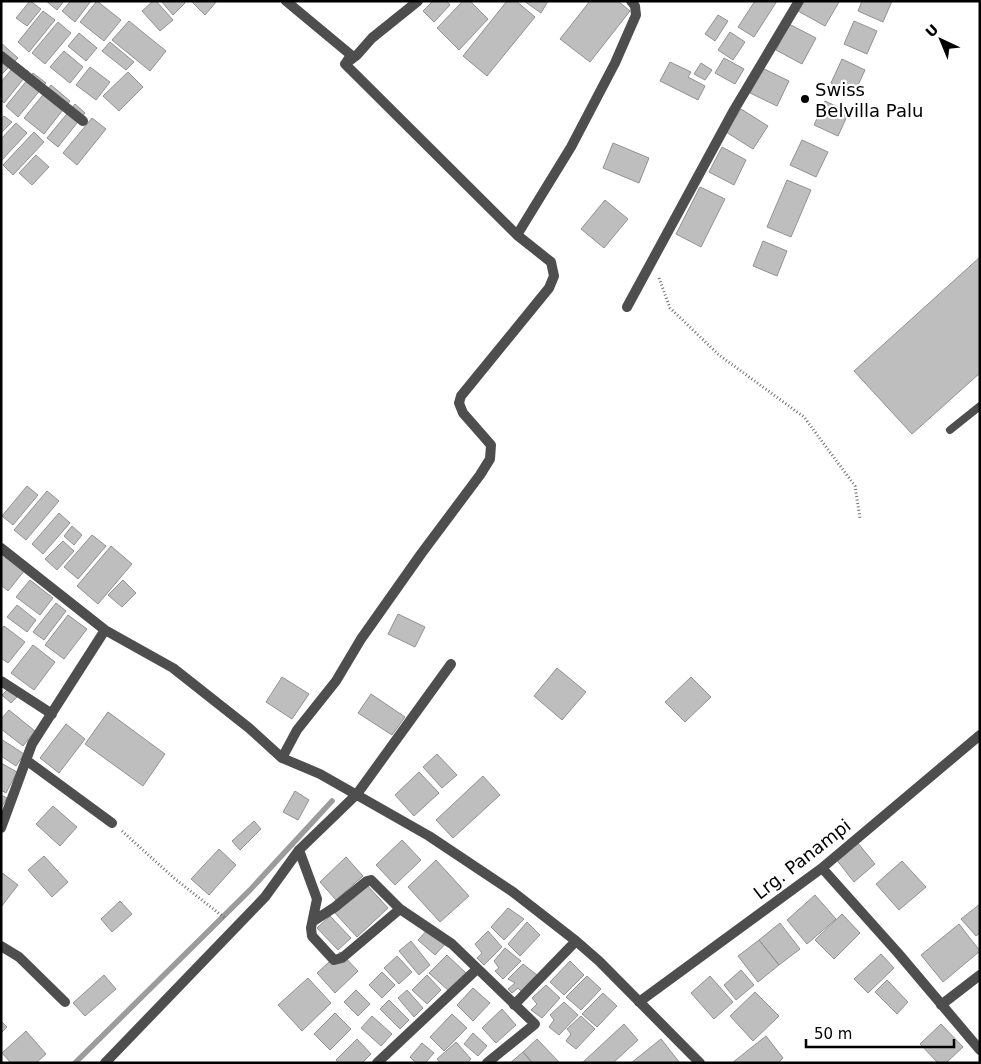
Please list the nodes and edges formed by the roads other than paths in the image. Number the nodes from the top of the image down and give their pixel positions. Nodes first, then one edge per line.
1 (286, 1) edge
2 (418, 1) edge
3 (631, 1) edge
4 (798, 1) edge
5 (1, 56) edge
6 (346, 64) junction
7 (83, 121) dead end
8 (517, 235) junction
9 (627, 307) dead end
10 (980, 406) edge
11 (950, 430) dead end
12 (1, 548) edge
13 (105, 630) junction
14 (451, 664) dead end
15 (1, 681) edge
16 (52, 714) junction
17 (980, 734) edge
18 (282, 758) junction
19 (26, 760) junction
20 (357, 794) junction
21 (112, 823) road end
22 (1, 828) edge
23 (299, 850) junction
24 (822, 868) junction
25 (400, 909) junction
26 (315, 920) junction
27 (576, 941) junction
28 (1, 946) edge
29 (477, 969) junction
30 (980, 975) edge
31 (65, 1002) dead end
32 (639, 1002) junction
33 (514, 1005) junction
34 (942, 1005) junction
35 (980, 1050) edge
36 (105, 1063) edge
37 (377, 1063) edge
38 (487, 1063) edge
39 (700, 1063) edge

1 - 6 street
2 - 6 street
3 - 8 street
4 - 9 street
5 - 7 street
6 - 8 street
8 - 18 street
10 - 11 lane
12 - 13 street
13 - 16 street
13 - 18 street
14 - 20 street
15 - 16 street
16 - 19 street
17 - 24 street, Lrg. Panampi
18 - 20 street
19 - 21 street
19 - 22 street
20 - 23 street
20 - 27 street
23 - 26 street
23 - 36 street
24 - 32 street, Lrg. Panampi
24 - 34 street
25 - 26 street
25 - 26 street
25 - 29 street
27 - 32 street
27 - 33 street
28 - 31 street
29 - 33 street
29 - 37 street
30 - 34 street
32 - 39 street
33 - 38 street
34 - 35 street

